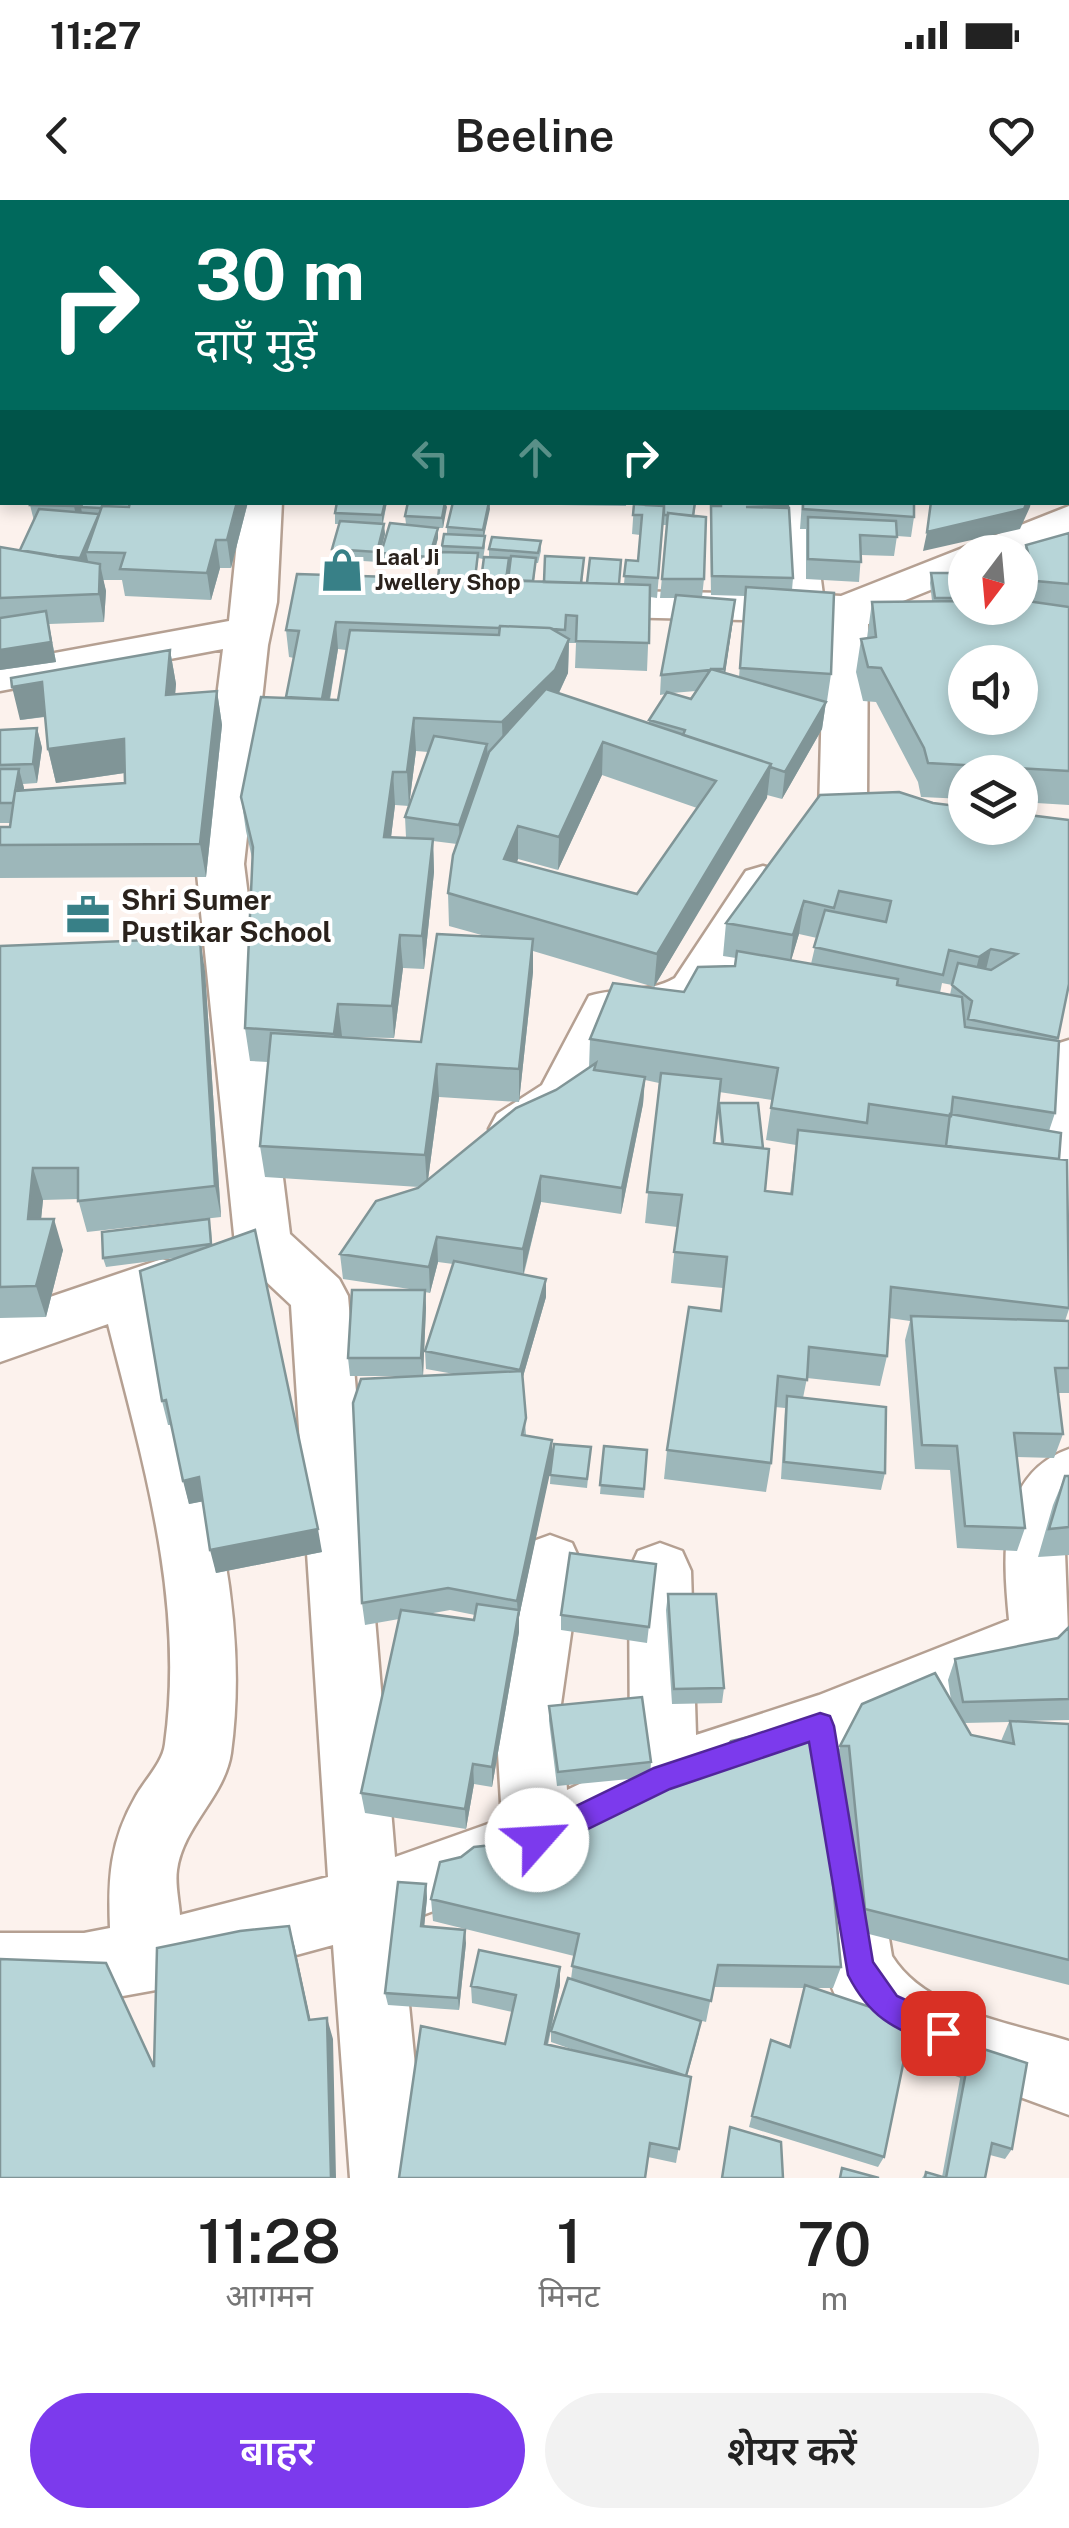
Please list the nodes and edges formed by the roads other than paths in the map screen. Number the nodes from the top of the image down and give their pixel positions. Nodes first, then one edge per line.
1 (262, 505) edge
2 (791, 505) edge
3 (1069, 518) edge
4 (1027, 535) edge
5 (948, 566) edge
6 (530, 602) edge
7 (266, 606) junction
8 (825, 610) junction
9 (939, 617) edge
10 (0, 677) edge
11 (937, 826) edge
12 (810, 828) junction
13 (1069, 1060) edge
14 (468, 1161) edge
15 (1069, 1226) edge
16 (263, 1244) junction
17 (350, 1248) edge
18 (129, 1294) junction
19 (319, 1296) junction
20 (0, 1338) edge
21 (1069, 1474) edge
22 (550, 1563) dead end
23 (660, 1571) edge
24 (1056, 1634) edge
25 (820, 1726) junction
26 (664, 1778) junction
27 (537, 1840) junction
28 (364, 1902) junction
29 (148, 1956) junction
30 (0, 1968) edge
31 (1069, 2078) edge
32 (388, 2178) edge

1 - 7 street
2 - 8 street
3 - 4 street
5 - 8 street
6 - 8 street
7 - 10 street
7 - 16 street
8 - 9 street
8 - 12 street
11 - 12 street
12 - 14 street
13 - 15 street
16 - 18 street
16 - 19 street
17 - 19 street
18 - 20 street
18 - 29 street
19 - 28 street
21 - 24 street
22 - 27 street
23 - 26 street
24 - 25 street
25 - 26 street
25 - 31 street
26 - 27 street
27 - 28 street
28 - 29 street
28 - 32 street
29 - 30 street

